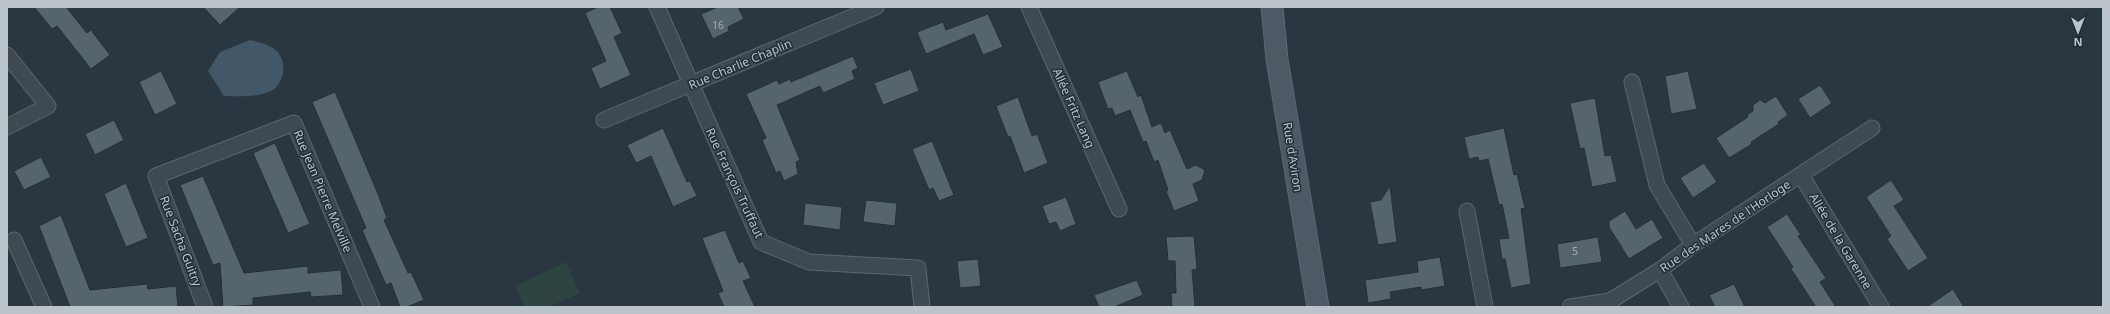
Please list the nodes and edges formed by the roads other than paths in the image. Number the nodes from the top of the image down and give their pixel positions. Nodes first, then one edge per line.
1 (657, 7) edge
2 (876, 7) edge
3 (1029, 7) edge
4 (1272, 7) edge
5 (7, 55) edge
6 (1632, 82) dead end
7 (690, 85) junction
8 (604, 120) dead end
9 (7, 127) edge
10 (1872, 128) dead end
11 (1801, 175) junction
12 (156, 176) joint
13 (1120, 209) dead end
14 (1467, 212) dead end
15 (14, 240) dead end
16 (1693, 245) junction
17 (1660, 270) junction
18 (44, 307) edge
19 (205, 307) edge
20 (372, 307) edge
21 (922, 307) edge
22 (1318, 307) edge
23 (1485, 307) edge
24 (1570, 307) edge
25 (1681, 307) edge
26 (1881, 307) edge

1 - 7 street, Rue François Truffaut
2 - 7 street, Rue Charlie Chaplin
3 - 13 street, Allée Fritz Lang
4 - 22 street, Rue d'Aviron
5 - 9 street
6 - 16 street
7 - 8 street, Rue Charlie Chaplin
7 - 21 street, Rue François Truffaut
10 - 11 street, Rue des Mares de l'Horloge
11 - 16 street, Rue des Mares de l'Horloge
11 - 26 street, Allée de la Garenne
12 - 19 street, Rue Sacha Guitry
12 - 20 street, Rue Jean Pierre Melville
14 - 23 street
15 - 18 street
16 - 17 street, Rue des Mares de l'Horloge
17 - 24 street, Rue des Mares de l'Horloge
17 - 25 street

